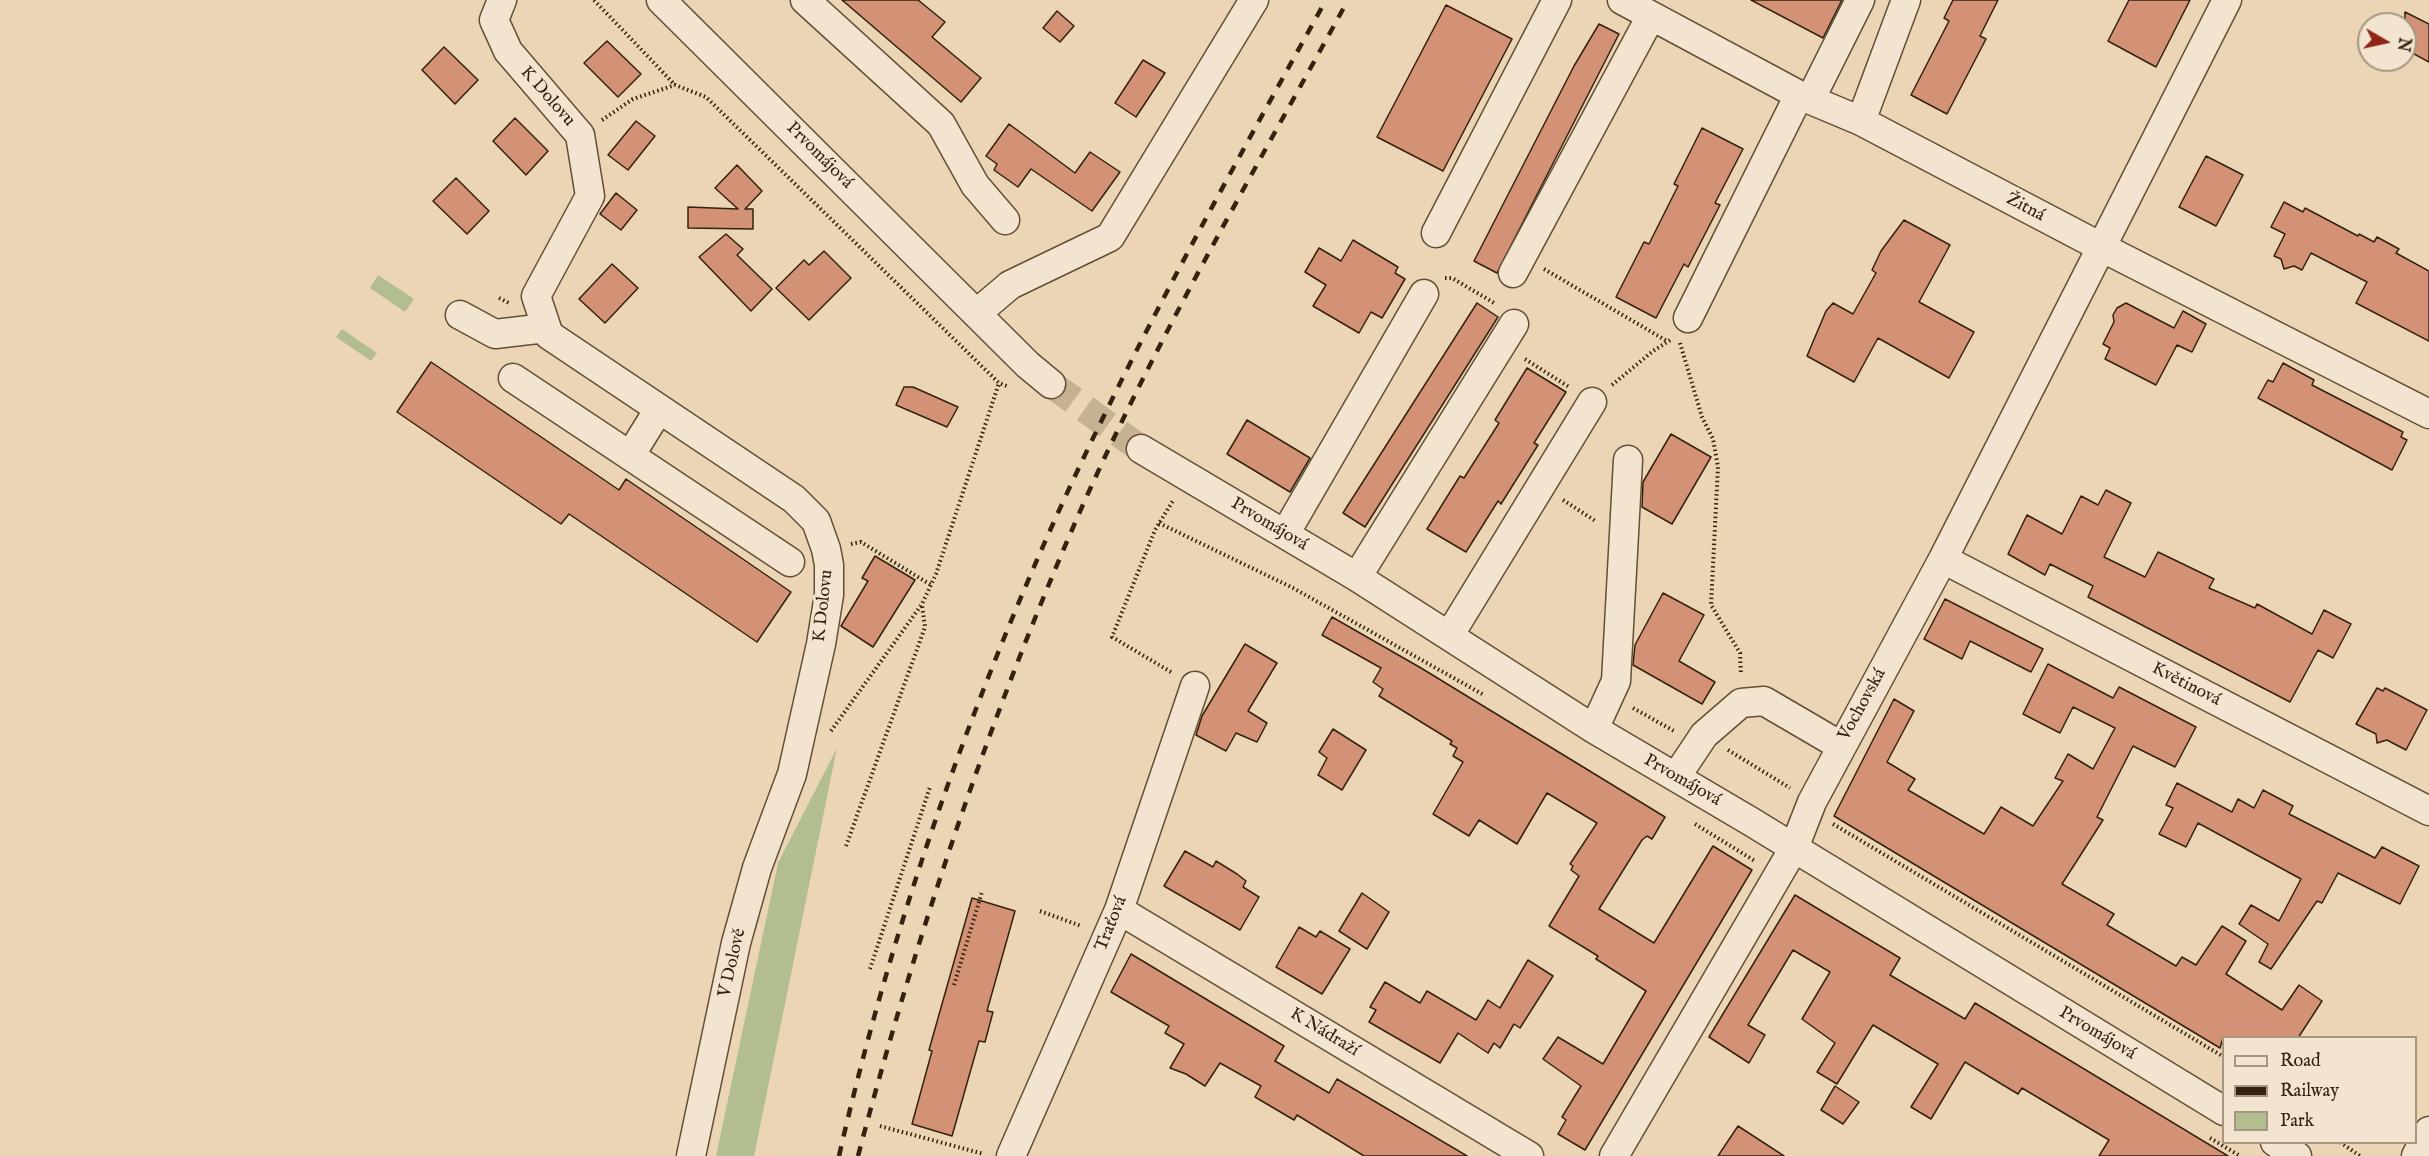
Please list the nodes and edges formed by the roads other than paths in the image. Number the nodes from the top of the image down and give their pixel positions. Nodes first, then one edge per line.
1 (502, 0) edge
2 (661, 0) edge
3 (805, 0) edge
4 (1254, 0) edge
5 (1557, 0) edge
6 (1622, 0) edge
7 (1860, 0) edge
8 (1906, 0) edge
9 (2227, 0) edge
10 (1651, 16) junction
11 (1805, 97) junction
12 (1861, 121) junction
13 (1005, 220) dead end
14 (1436, 233) dead end
15 (2101, 247) junction
16 (1518, 265) road end
17 (1424, 294) road end
18 (977, 313) junction
19 (460, 315) dead end
20 (1688, 318) dead end
21 (546, 328) junction
22 (1508, 334) road end
23 (513, 378) dead end
24 (1051, 384) tunnel mouth
25 (1592, 402) road end
26 (659, 409) junction
27 (2429, 414) edge
28 (1141, 449) tunnel mouth
29 (630, 456) junction
30 (1628, 460) dead end
31 (1285, 534) junction
32 (1943, 559) junction
33 (790, 562) dead end
34 (1357, 577) junction
35 (1449, 636) junction
36 (1195, 686) road end
37 (1594, 729) junction
38 (1841, 746) junction
39 (792, 774) joint
40 (1676, 777) junction
41 (2429, 811) edge
42 (1794, 848) junction
43 (1114, 923) junction
44 (2222, 1110) edge
45 (2429, 1131) edge
46 (2277, 1144) edge
47 (691, 1156) edge
48 (1011, 1156) edge
49 (1529, 1156) edge
50 (1614, 1156) edge
51 (2297, 1156) edge
52 (2416, 1156) edge

1 - 21 street, K Dolovu
2 - 18 street, Prvomájová
3 - 13 street
4 - 18 street
5 - 14 street
6 - 10 street, Žitná
7 - 11 street
8 - 12 street
9 - 15 street, Vochovská
10 - 11 street, Žitná
10 - 16 street
11 - 12 street, Žitná
11 - 20 street
12 - 15 street, Žitná
15 - 27 street, Žitná
15 - 32 street, Vochovská
17 - 31 street
18 - 24 street, Prvomájová
19 - 21 street
21 - 26 street, K Dolovu
22 - 34 street
23 - 29 street
25 - 35 street
26 - 29 street
26 - 39 street, K Dolovu
28 - 31 street, Prvomájová
29 - 33 street
30 - 37 street
31 - 34 street, Prvomájová
32 - 38 street, Vochovská
32 - 41 street, Květinová
34 - 35 street, Prvomájová
35 - 37 street, Prvomájová
36 - 43 street, Traťová
37 - 40 street, Prvomájová
38 - 40 street
38 - 42 street, Vochovská
39 - 47 street, V Dolově
40 - 42 street, Prvomájová
42 - 44 street, Prvomájová
42 - 50 street, Vochovská
43 - 48 street, Traťová
43 - 49 street, K Nádraží
45 - 52 street
46 - 51 street

